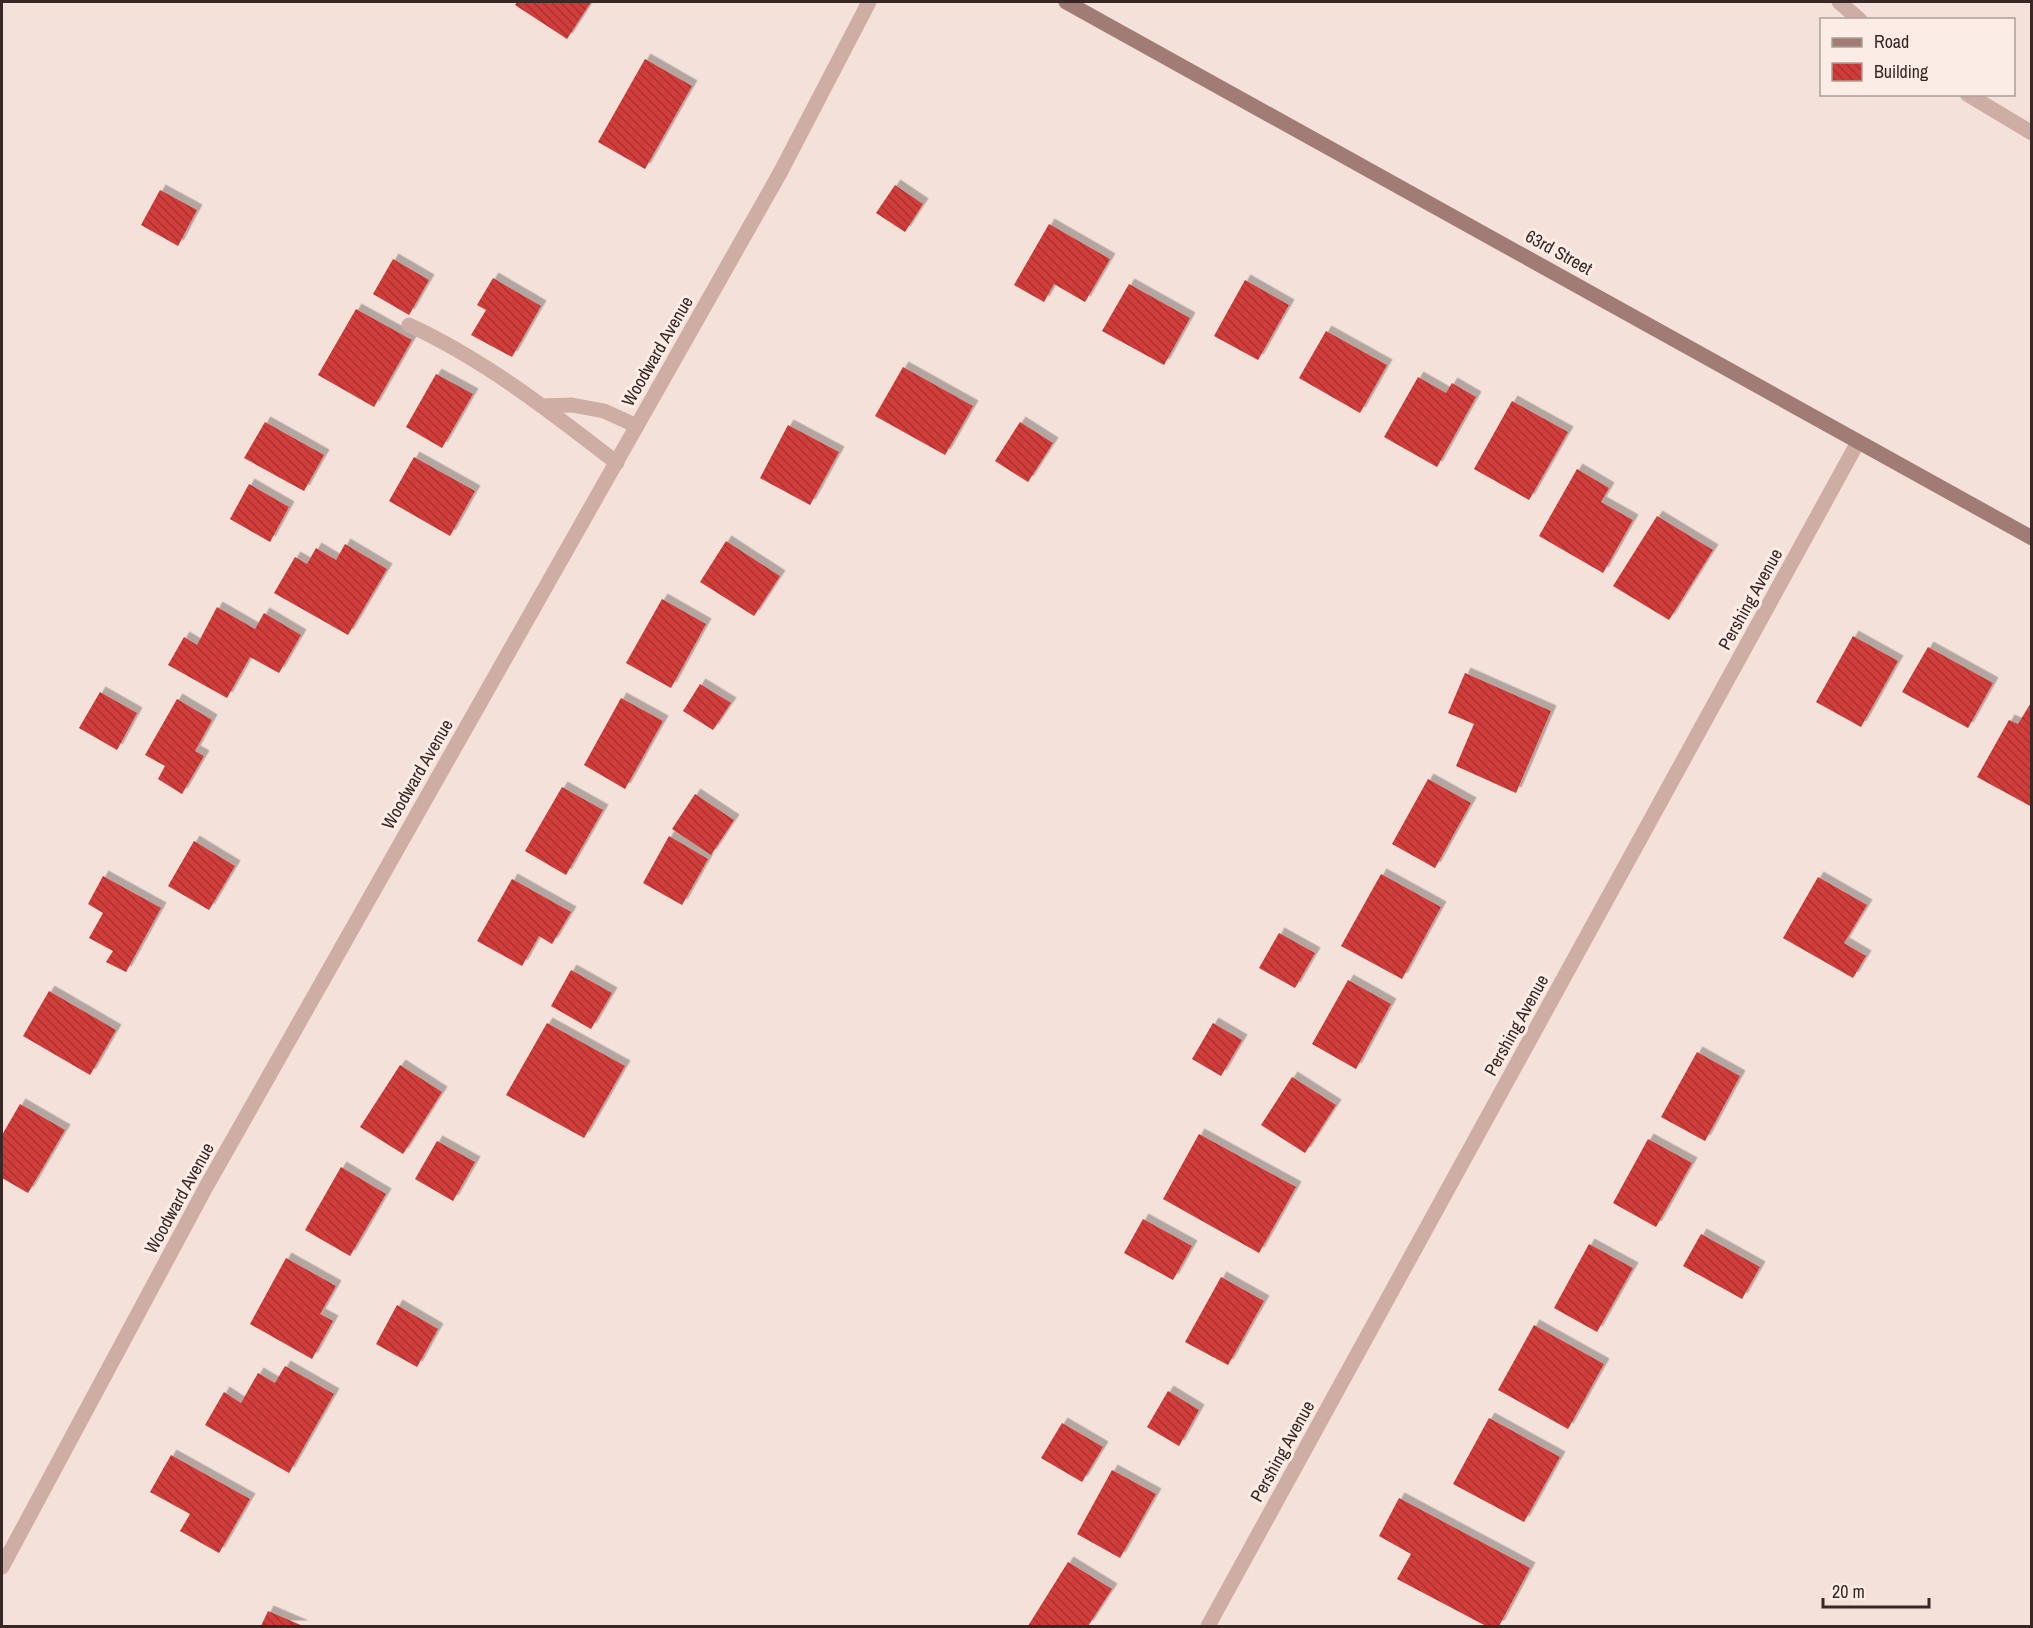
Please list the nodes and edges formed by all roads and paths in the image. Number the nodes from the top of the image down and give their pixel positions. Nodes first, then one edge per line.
1 (869, 2) edge
2 (1066, 2) edge
3 (1839, 2) edge
4 (1858, 18) edge
5 (1970, 96) edge
6 (2031, 133) edge
7 (409, 325) dead end
8 (542, 406) junction
9 (637, 426) junction
10 (1858, 442) junction
11 (616, 463) junction
12 (2031, 538) edge
13 (2, 1567) edge
14 (1208, 1626) edge

1 - 9 street, Woodward Avenue
2 - 10 main road, 63rd Street
3 - 4 street
5 - 6 street
7 - 8 street
8 - 9 street
8 - 11 street
9 - 11 street, Woodward Avenue
10 - 12 main road, 63rd Street
10 - 14 street, Pershing Avenue
11 - 13 street, Woodward Avenue

